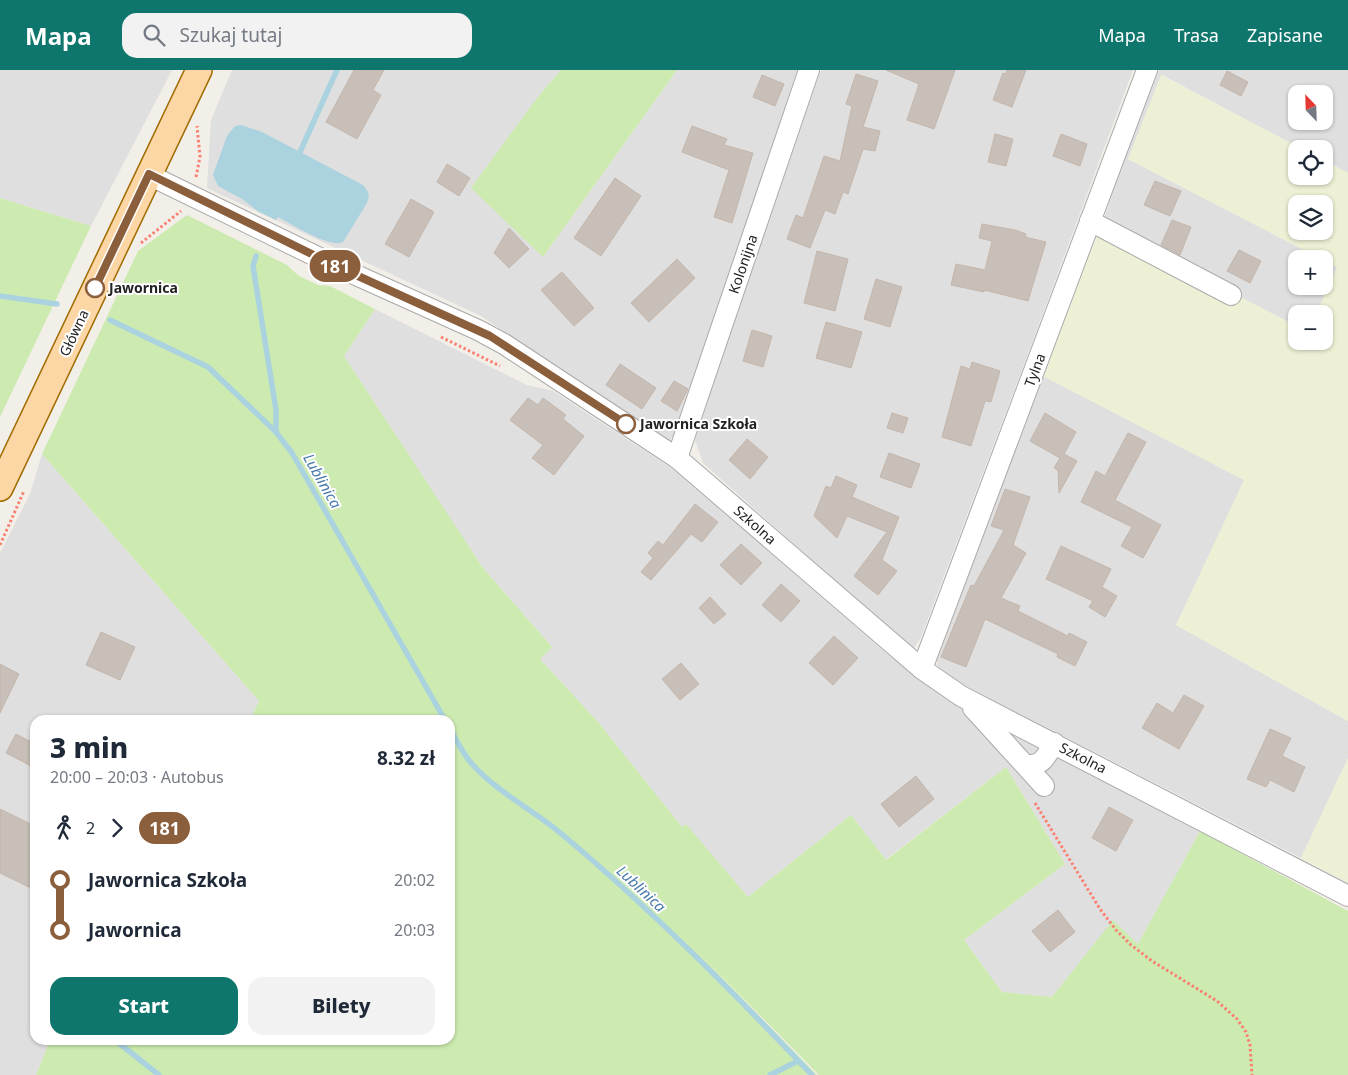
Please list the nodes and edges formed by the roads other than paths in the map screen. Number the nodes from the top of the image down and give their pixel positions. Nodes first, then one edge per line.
1 (199, 70) edge
2 (809, 70) edge
3 (1147, 70) edge
4 (149, 174) junction
5 (1090, 221) junction
6 (1231, 295) dead end
7 (677, 458) junction
8 (0, 488) edge
9 (922, 669) junction
10 (961, 696) junction
11 (1054, 743) junction
12 (1025, 764) junction
13 (1039, 793) road end
14 (1348, 896) edge

1 - 4 main road, Główna
2 - 7 street, Kolonijna
3 - 5 street, Tylna
4 - 7 street, Szkolna
4 - 8 main road, Główna
5 - 6 street
5 - 9 street, Tylna
7 - 9 street, Szkolna
9 - 10 street, Szkolna
10 - 11 street, Szkolna
10 - 12 street
11 - 12 street
11 - 14 street, Szkolna
12 - 13 street

